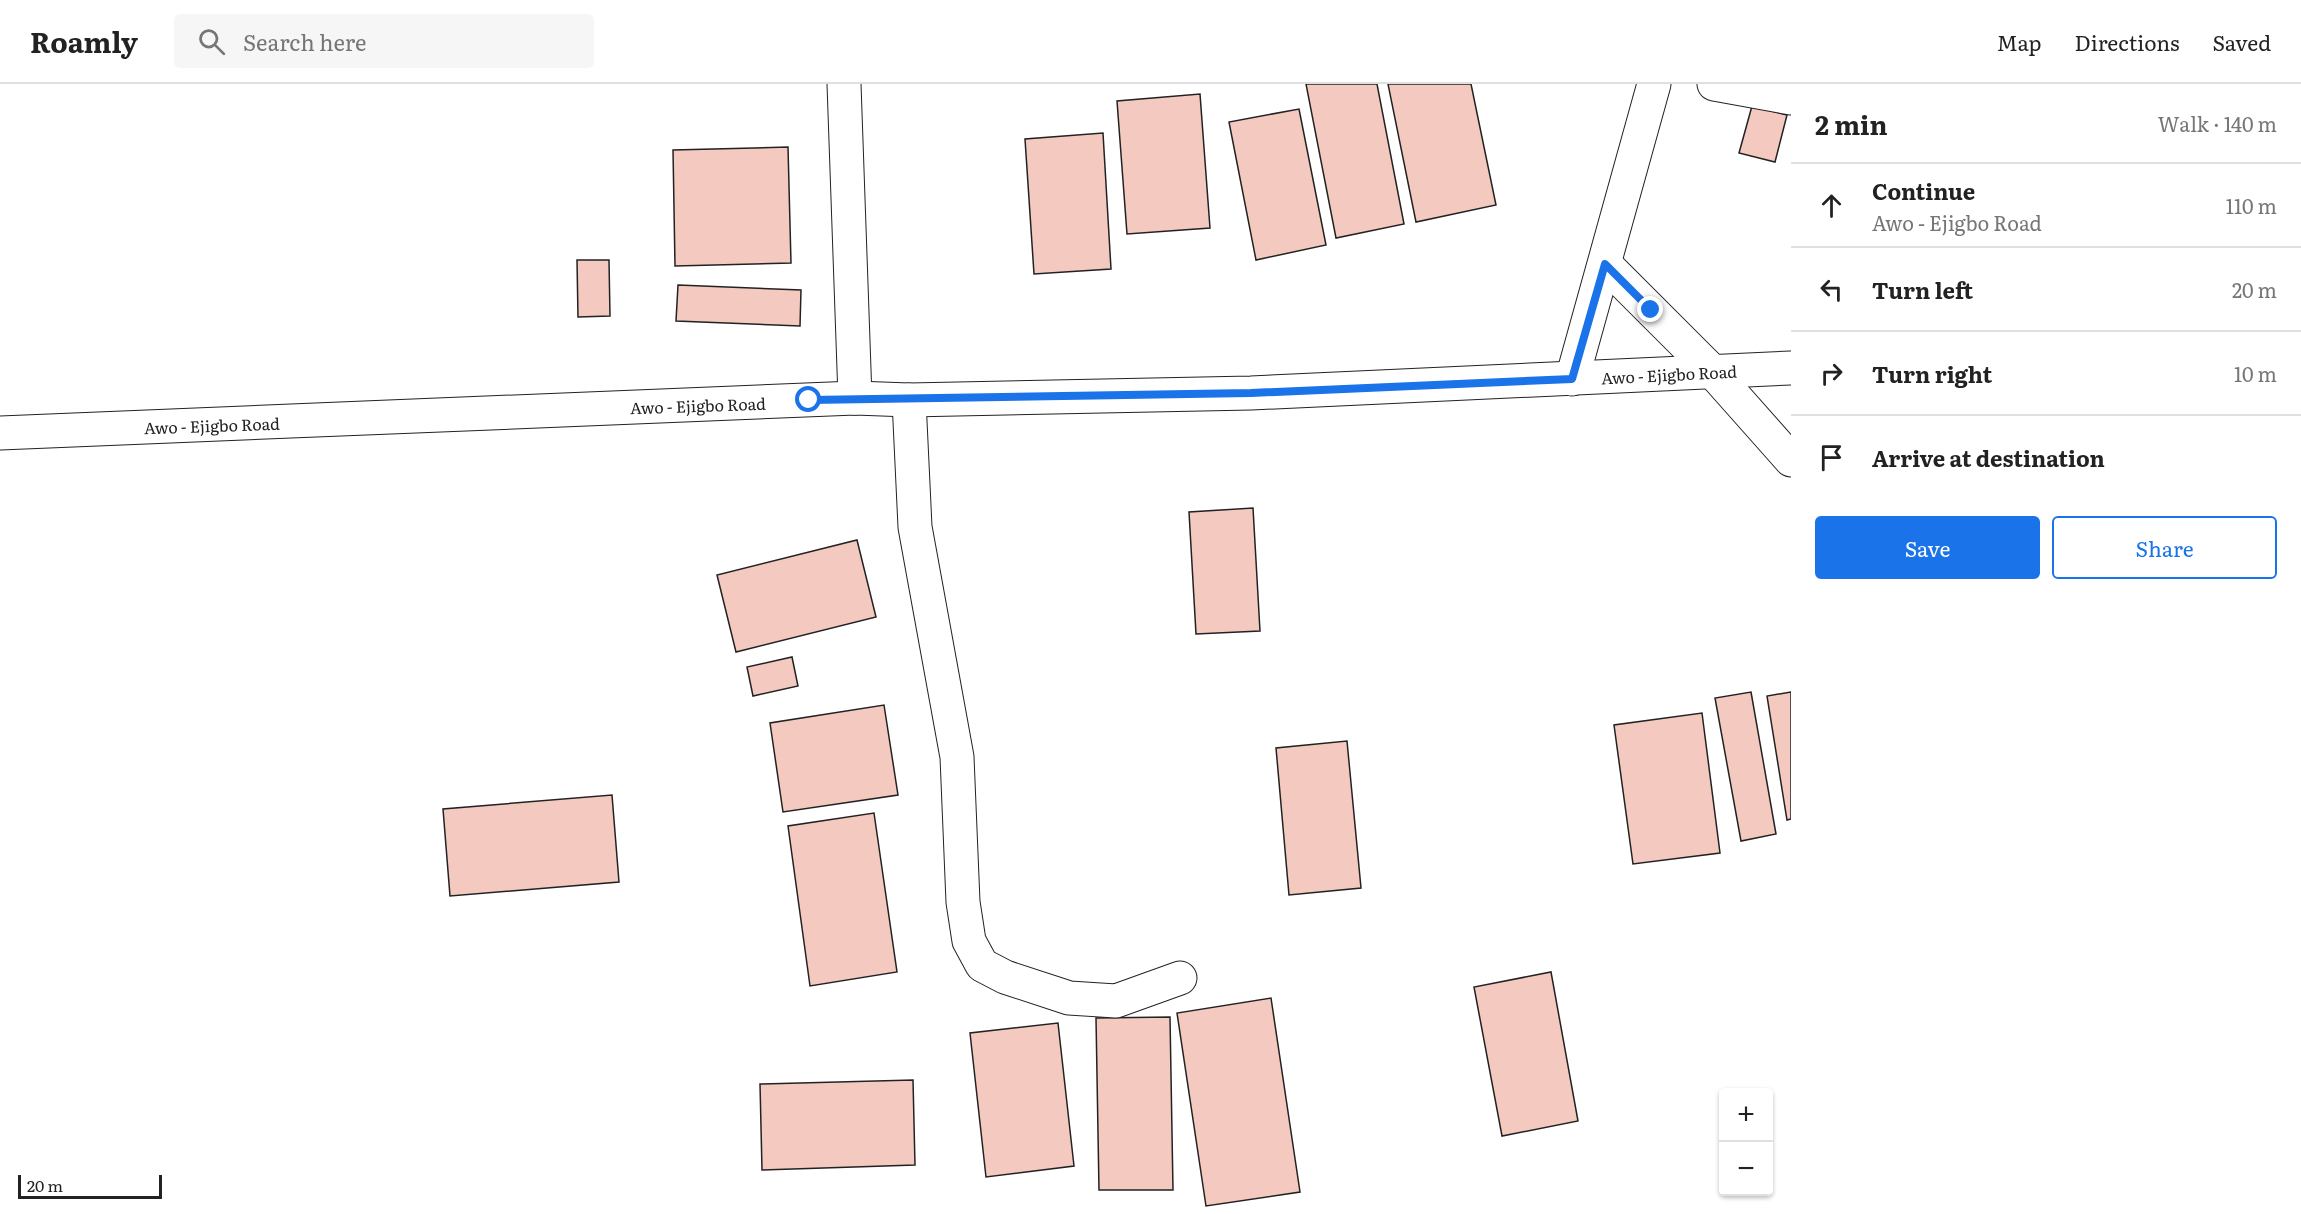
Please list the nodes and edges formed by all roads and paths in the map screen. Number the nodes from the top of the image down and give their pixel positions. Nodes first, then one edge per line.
1 (844, 84) edge
2 (1654, 84) edge
3 (1714, 84) edge
4 (1791, 98) edge
5 (1605, 264) junction
6 (1791, 368) edge
7 (1712, 371) junction
8 (1572, 379) junction
9 (855, 398) junction
10 (909, 400) junction
11 (0, 433) edge
12 (1791, 460) edge
13 (1180, 978) dead end

1 - 9 main road
2 - 5 main road
3 - 4 main road
5 - 7 main road
5 - 8 main road
6 - 7 main road, Awo - Ejigbo Road
7 - 8 main road, Awo - Ejigbo Road
7 - 12 main road
8 - 10 main road, Awo - Ejigbo Road
9 - 10 main road, Awo - Ejigbo Road
9 - 11 main road, Awo - Ejigbo Road
10 - 13 main road

